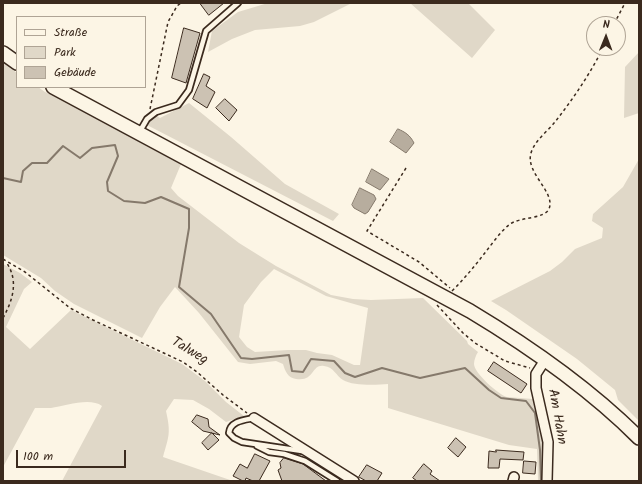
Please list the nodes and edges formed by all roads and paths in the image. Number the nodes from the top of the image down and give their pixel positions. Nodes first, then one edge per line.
1 (181, 3) edge
2 (238, 3) edge
3 (625, 3) edge
4 (618, 16) edge
5 (3, 53) edge
6 (599, 56) edge
7 (16, 62) edge
8 (55, 88) edge
9 (147, 119) junction
10 (139, 133) junction
11 (406, 168) dead end
12 (4, 260) edge
13 (448, 293) junction
14 (3, 318) edge
15 (545, 360) junction
16 (537, 370) junction
17 (254, 418) junction
18 (639, 438) edge
19 (254, 445) junction
20 (308, 452) junction
21 (329, 479) edge
22 (336, 481) edge
23 (354, 481) edge
24 (547, 481) edge

1 - 9 path
2 - 9 lane
3 - 4 path
5 - 7 main road
6 - 13 path
8 - 10 main road
9 - 10 lane
10 - 13 main road
11 - 13 path
12 - 14 path
12 - 17 path, Talweg
13 - 15 main road
13 - 16 path
15 - 16 street
15 - 18 main road
16 - 24 street, Am Hahn
17 - 19 lane
17 - 20 street
19 - 20 lane
19 - 21 lane
20 - 23 street
21 - 22 lane

